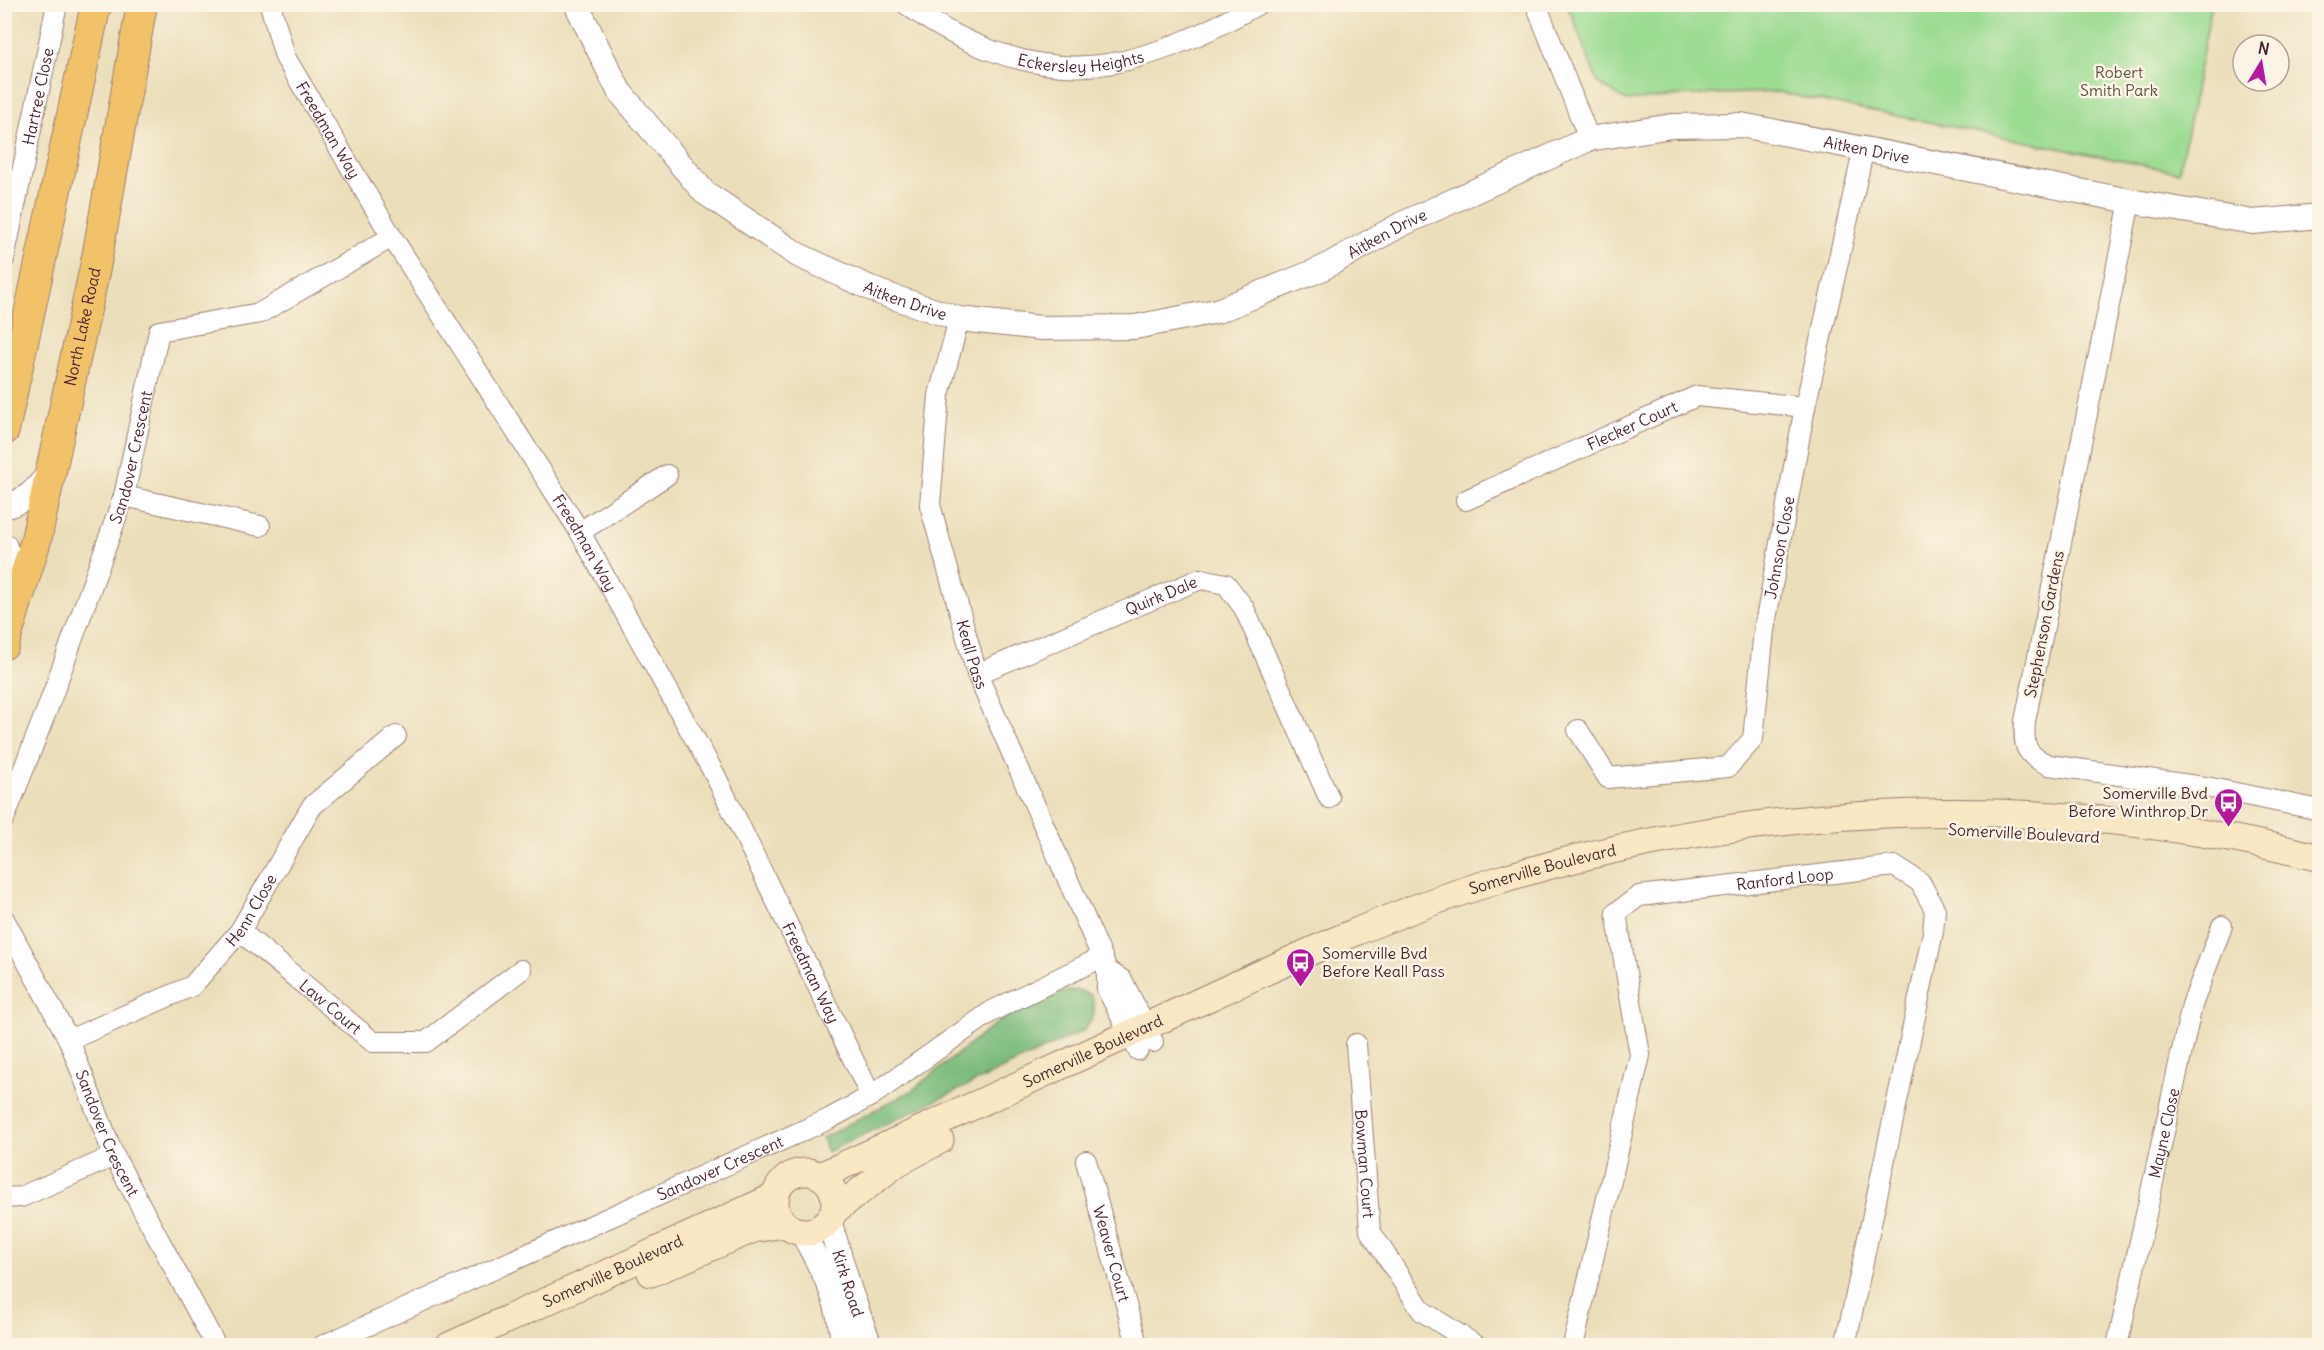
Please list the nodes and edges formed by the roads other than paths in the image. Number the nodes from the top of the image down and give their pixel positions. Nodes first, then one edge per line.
1 (57, 4) edge
2 (96, 4) edge
3 (142, 4) edge
4 (270, 4) edge
5 (576, 4) edge
6 (906, 4) edge
7 (1258, 4) edge
8 (1536, 4) edge
9 (1589, 139) junction
10 (1864, 148) junction
11 (2130, 201) junction
12 (2319, 216) edge
13 (392, 237) junction
14 (4, 259) edge
15 (958, 319) junction
16 (1805, 407) junction
17 (4, 430) edge
18 (52, 469) junction
19 (667, 475) dead end
20 (124, 496) junction
21 (1466, 500) dead end
22 (4, 507) edge
23 (260, 526) dead end
24 (580, 532) junction
25 (4, 546) edge
26 (22, 586) junction
27 (4, 644) edge
28 (977, 674) junction
29 (1578, 730) dead end
30 (396, 736) dead end
31 (1329, 798) dead end
32 (2319, 810) edge
33 (4, 819) edge
34 (2319, 858) edge
35 (2319, 874) edge
36 (4, 919) edge
37 (2222, 926) dead end
38 (240, 931) junction
39 (1105, 964) junction
40 (521, 970) dead end
41 (1142, 1038) junction
42 (69, 1040) junction
43 (1356, 1044) dead end
44 (871, 1096) junction
45 (114, 1156) junction
46 (1086, 1161) dead end
47 (820, 1176) junction
48 (776, 1196) junction
49 (4, 1198) edge
50 (831, 1216) junction
51 (793, 1228) junction
52 (216, 1346) edge
53 (322, 1346) edge
54 (449, 1346) edge
55 (489, 1346) edge
56 (843, 1346) edge
57 (870, 1346) edge
58 (1133, 1346) edge
59 (1477, 1346) edge
60 (1573, 1346) edge
61 (1845, 1346) edge
62 (2117, 1346) edge

1 - 14 street, Hartree Close
2 - 17 main road
3 - 18 main road, North Lake Road
4 - 13 street, Freedman Way
5 - 15 street, Aitken Drive
6 - 7 street, Eckersley Heights
8 - 9 street
9 - 10 street, Aitken Drive
9 - 15 street, Aitken Drive
10 - 11 street, Aitken Drive
10 - 16 street, Johnson Close
11 - 12 street, Aitken Drive
11 - 32 street, Stephenson Gardens
13 - 20 street, Sandover Crescent
13 - 24 street, Freedman Way
15 - 28 street, Keall Pass
16 - 21 street, Flecker Court
16 - 29 street, Johnson Close
18 - 22 street
18 - 26 main road, North Lake Road
19 - 24 street
20 - 23 street
20 - 33 street, Sandover Crescent
24 - 44 street, Freedman Way
25 - 26 street
26 - 27 main road, North Lake Road
28 - 31 street, Quirk Dale
28 - 39 street, Keall Pass
30 - 38 street, Henn Close
34 - 41 main road, Somerville Boulevard
35 - 41 main road, Somerville Boulevard
36 - 42 street, Sandover Crescent
37 - 62 street, Mayne Close
38 - 40 street, Law Court
38 - 42 street, Henn Close
39 - 41 street, Keall Pass
39 - 44 street, Sandover Crescent
41 - 47 main road, Somerville Boulevard
41 - 50 main road, Somerville Boulevard
42 - 45 street, Sandover Crescent
43 - 59 street, Bowman Court
44 - 53 street, Sandover Crescent
45 - 49 street
45 - 52 street, Sandover Crescent
46 - 58 street, Weaver Court
47 - 48 main road
47 - 50 main road
48 - 51 main road
48 - 54 main road, Somerville Boulevard
50 - 51 main road
50 - 57 street, Kirk Road
51 - 55 main road, Somerville Boulevard
51 - 56 street, Kirk Road
60 - 61 street, Ranford Loop

